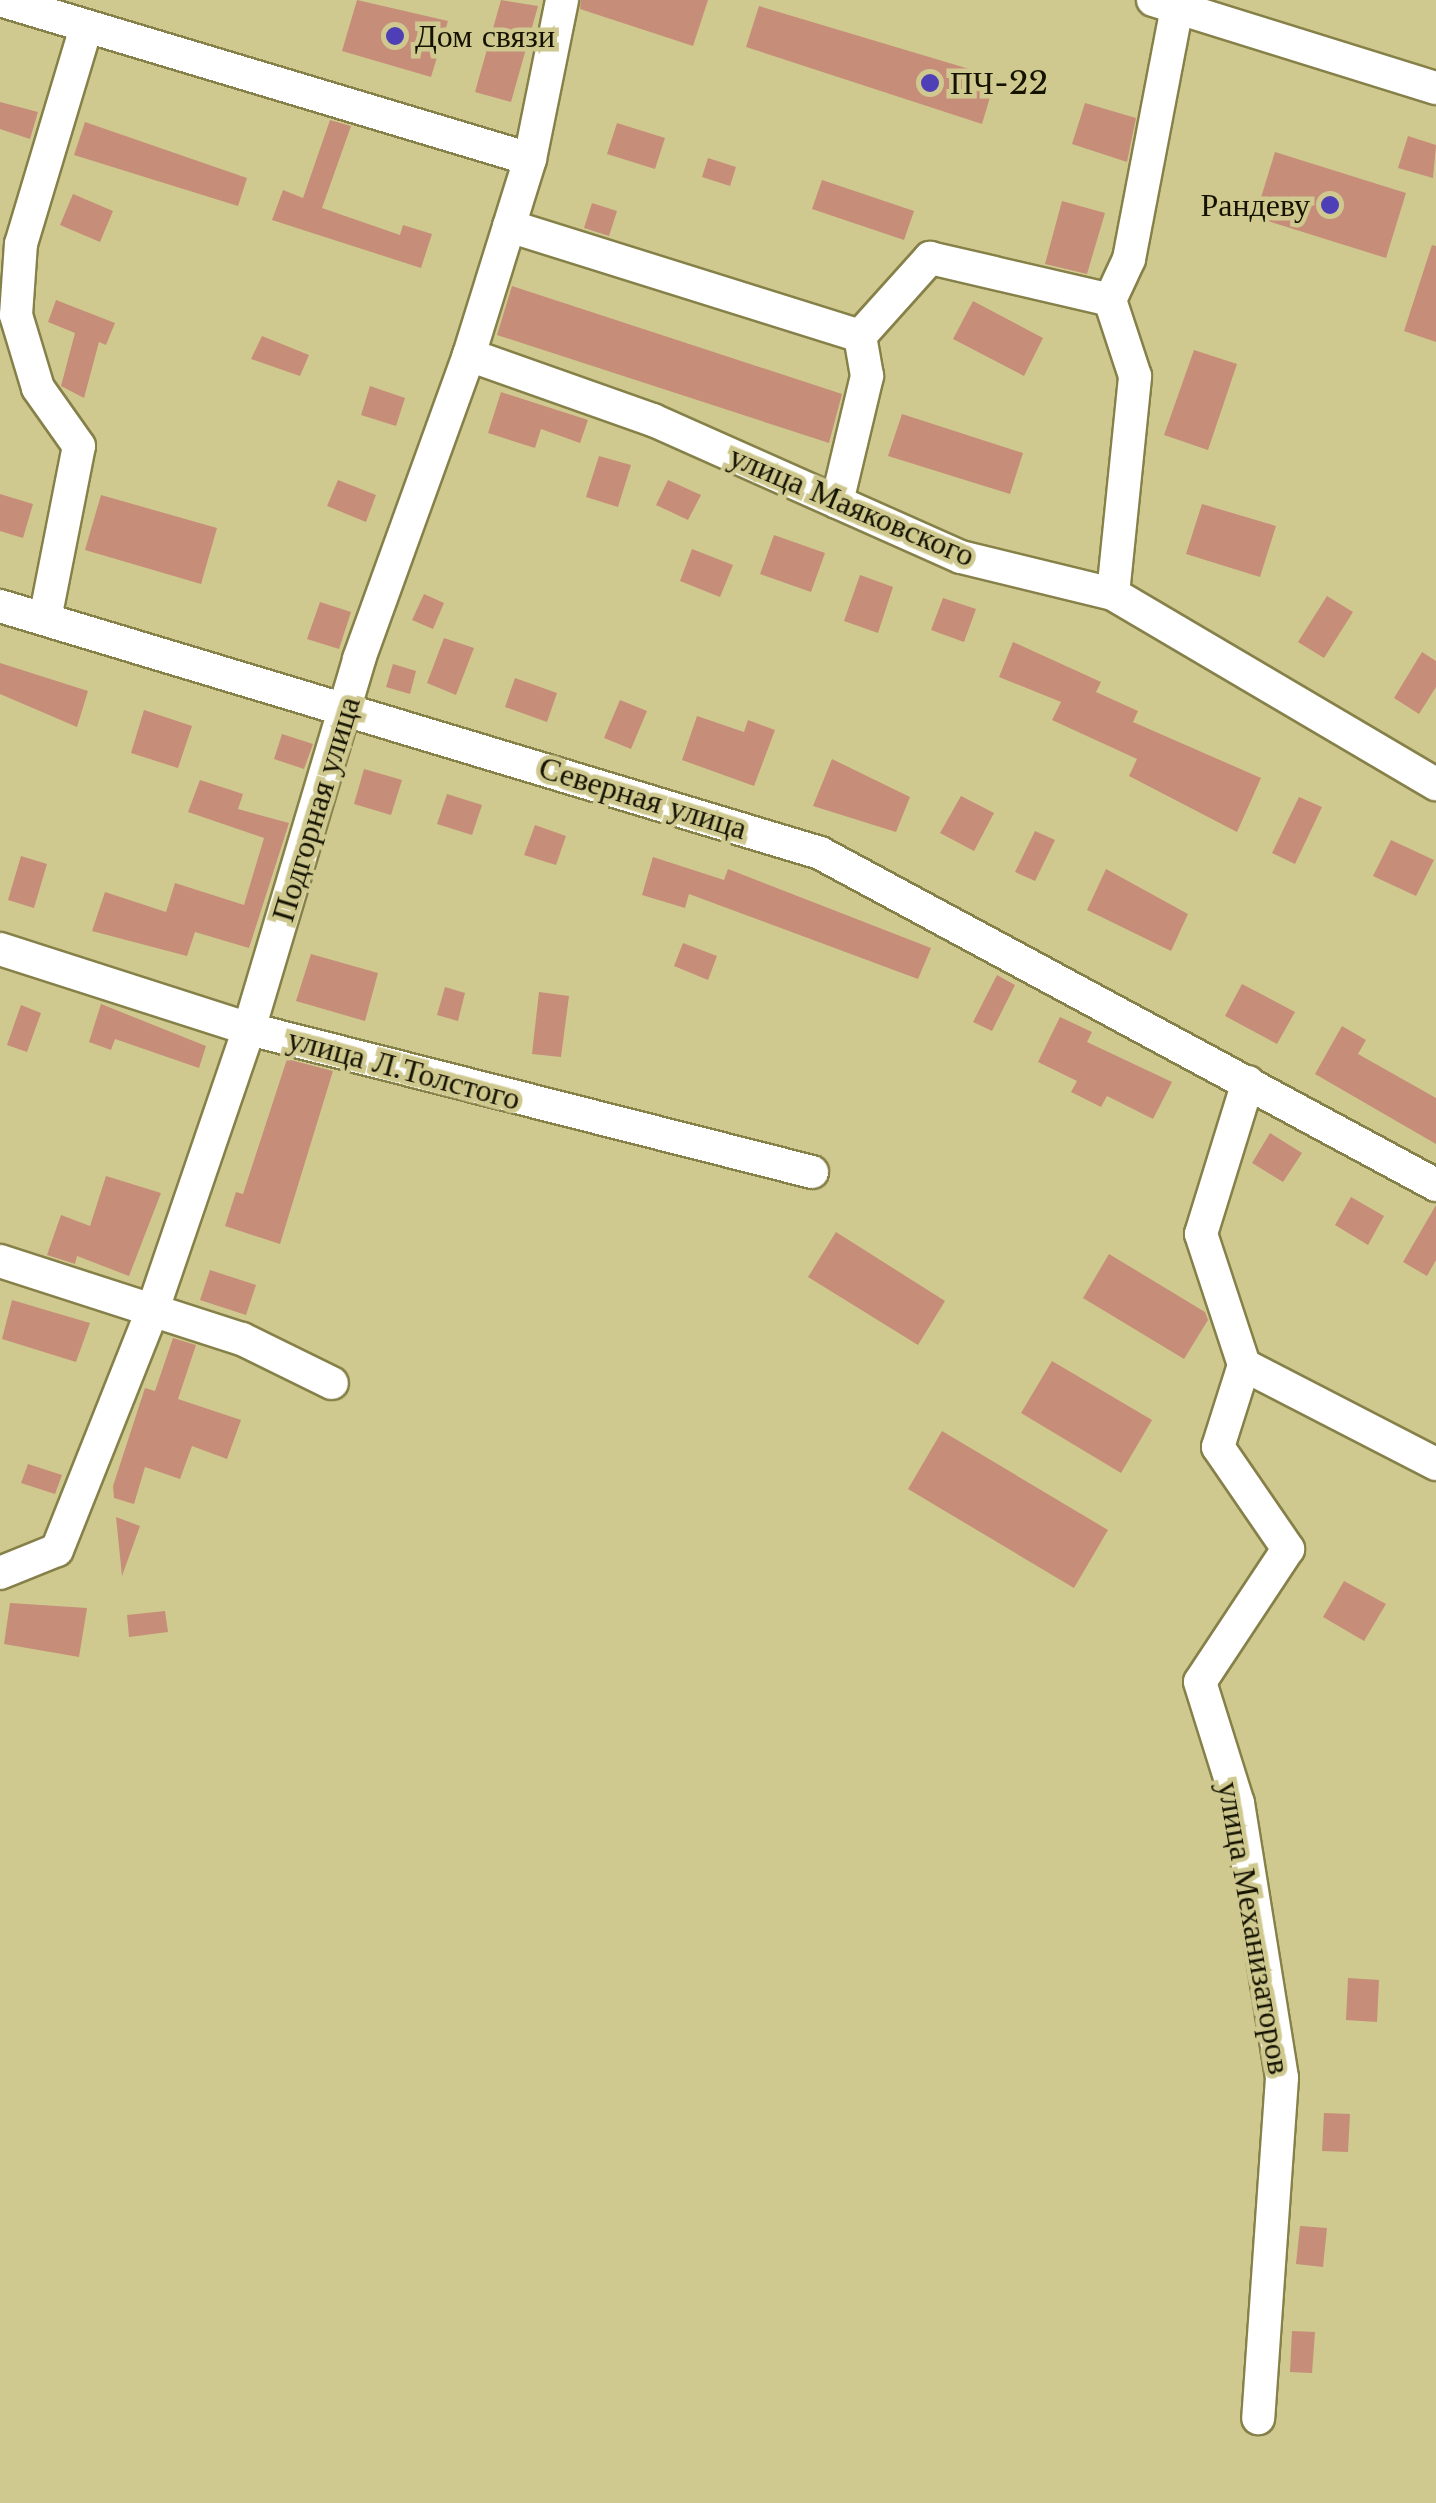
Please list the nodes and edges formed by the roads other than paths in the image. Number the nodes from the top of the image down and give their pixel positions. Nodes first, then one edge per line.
1 (0, 0) edge
2 (562, 0) edge
3 (1165, 4) edge
4 (86, 28) junction
5 (1436, 88) edge
6 (530, 159) junction
7 (509, 226) junction
8 (1110, 300) junction
9 (860, 336) junction
10 (469, 355) junction
11 (838, 502) junction
12 (1112, 594) junction
13 (0, 606) edge
14 (45, 619) junction
15 (350, 707) junction
16 (1436, 784) edge
17 (0, 950) edge
18 (249, 1028) junction
19 (1248, 1082) junction
20 (812, 1172) dead end
21 (1436, 1185) edge
22 (0, 1261) edge
23 (152, 1309) junction
24 (1244, 1365) junction
25 (332, 1384) dead end
26 (1436, 1464) edge
27 (0, 1573) edge
28 (1258, 2418) dead end

1 - 4 street
2 - 6 street, Подгорная улица
3 - 5 street
3 - 8 street
4 - 6 street
4 - 14 street
6 - 7 street, Подгорная улица
7 - 9 street
7 - 10 street, Подгорная улица
8 - 9 street
8 - 12 street
9 - 11 street
10 - 11 street, улица Маяковского
10 - 15 street, Подгорная улица
11 - 12 street, улица Маяковского
12 - 16 street, улица Маяковского
13 - 14 street, Северная улица
14 - 15 street, Северная улица
15 - 18 street, Подгорная улица
15 - 19 street, Северная улица
17 - 18 street, улица Л.Толстого
18 - 20 street, улица Л.Толстого
18 - 23 street, Подгорная улица
19 - 21 street, Северная улица
19 - 24 street
22 - 23 street
23 - 25 street
23 - 27 street, Подгорная улица
24 - 26 street
24 - 28 street, улица Механизаторов

